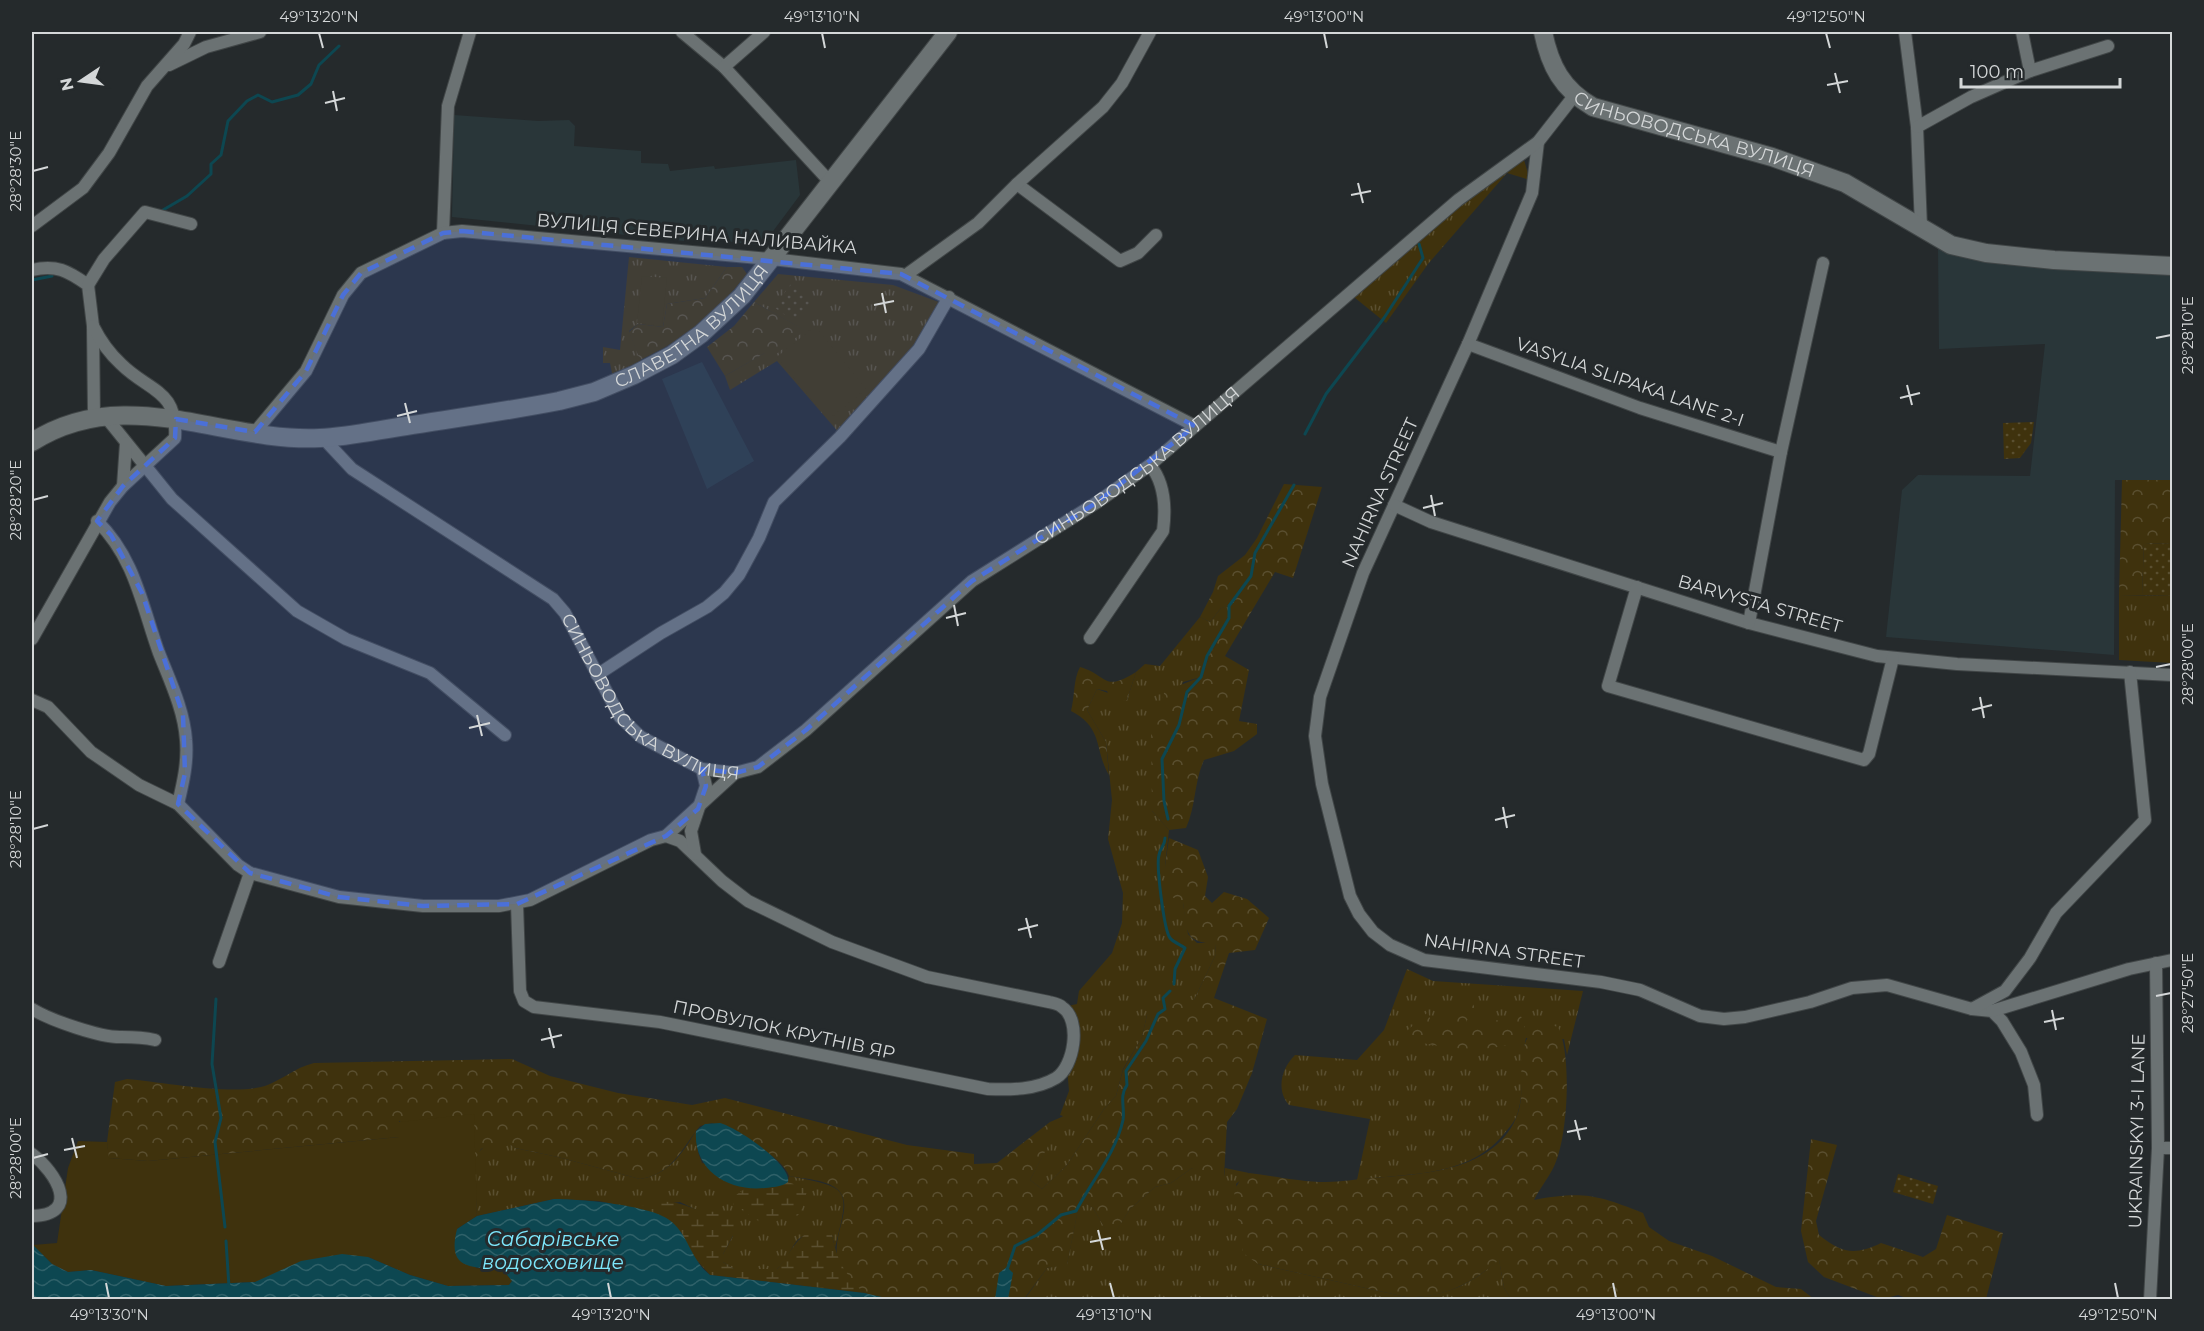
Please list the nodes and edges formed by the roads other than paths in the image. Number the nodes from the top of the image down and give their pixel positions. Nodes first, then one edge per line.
1 (190, 32) edge
2 (260, 32) edge
3 (470, 32) edge
4 (682, 32) edge
5 (764, 32) edge
6 (948, 32) edge
7 (1150, 32) edge
8 (1543, 32) edge
9 (1905, 32) edge
10 (2022, 32) edge
11 (2108, 46) dead end
12 (724, 67) junction
13 (162, 68) junction
14 (2030, 71) junction
15 (1574, 96) junction
16 (1917, 127) junction
17 (1538, 142) junction
18 (831, 183) junction
19 (1017, 184) junction
20 (191, 224) dead end
21 (32, 226) edge
22 (1921, 227) junction
23 (443, 234) junction
24 (1156, 235) dead end
25 (769, 258) junction
26 (1823, 263) dead end
27 (2172, 266) edge
28 (32, 270) edge
29 (906, 275) junction
30 (88, 285) junction
31 (949, 297) junction
32 (93, 326) junction
33 (1468, 344) junction
34 (99, 416) junction
35 (176, 419) junction
36 (1195, 426) junction
37 (255, 432) junction
38 (323, 438) junction
39 (32, 442) edge
40 (126, 443) junction
41 (1781, 453) junction
42 (146, 464) junction
43 (1150, 465) junction
44 (123, 486) junction
45 (1394, 504) junction
46 (97, 522) junction
47 (1637, 587) junction
48 (1749, 623) junction
49 (1090, 638) dead end
50 (32, 639) edge
51 (1893, 658) junction
52 (2130, 672) junction
53 (597, 675) junction
54 (2172, 675) edge
55 (32, 700) edge
56 (506, 735) dead end
57 (702, 769) junction
58 (735, 773) junction
59 (178, 804) junction
60 (698, 809) junction
61 (666, 836) junction
62 (695, 855) junction
63 (250, 873) junction
64 (517, 904) junction
65 (2172, 960) edge
66 (219, 962) dead end
67 (2156, 963) junction
68 (32, 1009) edge
69 (1972, 1009) junction
70 (1992, 1011) junction
71 (155, 1040) dead end
72 (2037, 1115) dead end
73 (2158, 1148) junction
74 (2172, 1148) edge
75 (32, 1154) edge
76 (32, 1216) edge
77 (2151, 1299) edge

1 - 13 street
2 - 13 street
3 - 23 street
4 - 12 street
5 - 12 street
6 - 18 main road, СЛАВЕТНА ВУЛИЦЯ
7 - 19 street
8 - 15 main road
9 - 16 street
10 - 14 street
11 - 14 street
12 - 18 street
13 - 21 street
14 - 16 street
15 - 17 street, СИНЬОВОДСЬКА ВУЛИЦЯ
15 - 22 main road, СИНЬОВОДСЬКА ВУЛИЦЯ
16 - 22 street
17 - 33 street, NAHIRNA STREET
17 - 36 street, СИНЬОВОДСЬКА ВУЛИЦЯ
18 - 25 main road, СЛАВЕТНА ВУЛИЦЯ
19 - 24 street
19 - 29 street
20 - 30 street
22 - 27 main road, СИНЬОВОДСЬКА ВУЛИЦЯ
23 - 25 street, ВУЛИЦЯ СЕВЕРИНА НАЛИВАЙКА
23 - 37 street, ВУЛИЦЯ СЕВЕРИНА НАЛИВАЙКА
25 - 29 street, ВУЛИЦЯ СЕВЕРИНА НАЛИВАЙКА
25 - 38 main road, СЛАВЕТНА ВУЛИЦЯ
26 - 41 street
28 - 30 street
29 - 31 street, ВУЛИЦЯ СЕВЕРИНА НАЛИВАЙКА
30 - 32 street
31 - 36 street, ВУЛИЦЯ СЕВЕРИНА НАЛИВАЙКА
31 - 53 street
32 - 34 street
32 - 35 street
33 - 41 street, VASYLIA SLIPAKA LANE 2-I
33 - 45 street, NAHIRNA STREET
34 - 35 main road
34 - 39 main road
34 - 40 street
35 - 37 main road
35 - 42 street
36 - 43 street, СИНЬОВОДСЬКА ВУЛИЦЯ
37 - 38 main road
38 - 53 street, СИНЬОВОДСЬКА ВУЛИЦЯ
40 - 42 street
40 - 44 street
41 - 48 street
42 - 44 street
42 - 56 street
43 - 49 street
43 - 58 street, СИНЬОВОДСЬКА ВУЛИЦЯ
44 - 46 street
45 - 47 street, BARVYSTA STREET
45 - 69 street, NAHIRNA STREET
46 - 50 street
46 - 59 street
47 - 48 street, BARVYSTA STREET
47 - 51 street
48 - 51 street, BARVYSTA STREET
51 - 52 street, BARVYSTA STREET
52 - 54 street, BARVYSTA STREET
52 - 69 street
53 - 57 street, СИНЬОВОДСЬКА ВУЛИЦЯ
55 - 59 street
57 - 58 street, СИНЬОВОДСЬКА ВУЛИЦЯ
57 - 60 street
58 - 60 street
59 - 63 street
60 - 61 street
60 - 62 street
61 - 62 street
61 - 64 street
62 - 64 street, ПРОВУЛОК КРУТНІВ ЯР
63 - 64 street
63 - 66 street
65 - 67 street
67 - 70 street
67 - 73 street, UKRAINSKYI 3-I LANE
68 - 71 street
69 - 70 street, NAHIRNA STREET
70 - 72 street
73 - 74 street
73 - 77 street, UKRAINSKYI 3-I LANE
75 - 76 street

